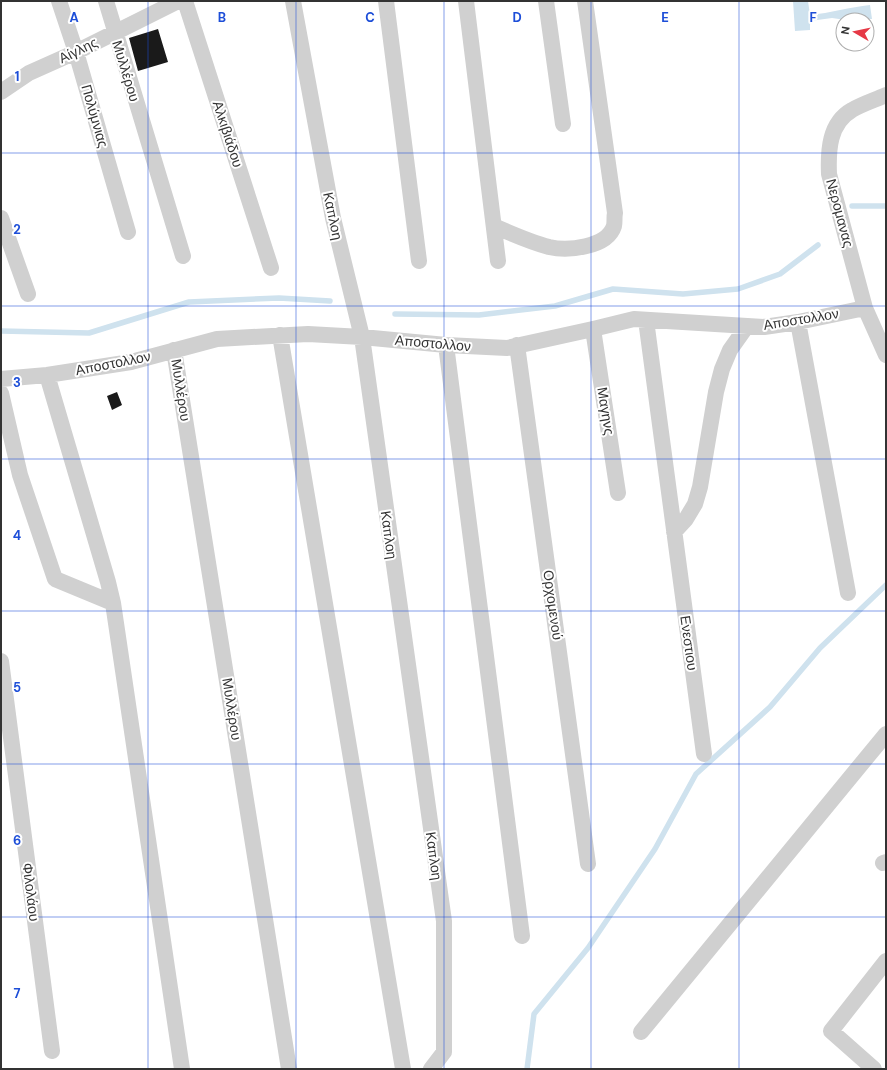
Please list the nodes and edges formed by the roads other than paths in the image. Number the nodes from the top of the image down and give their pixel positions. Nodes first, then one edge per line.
1 (59, 1) edge
2 (106, 1) edge
3 (178, 1) edge
4 (185, 1) edge
5 (293, 1) edge
6 (386, 1) edge
7 (466, 1) edge
8 (546, 1) edge
9 (585, 1) edge
10 (114, 32) junction
11 (76, 52) junction
12 (1, 92) edge
13 (886, 95) edge
14 (563, 124) dead end
15 (1, 218) edge
16 (494, 226) junction
17 (128, 232) dead end
18 (183, 256) dead end
19 (419, 261) dead end
20 (498, 262) dead end
21 (271, 268) dead end
22 (28, 294) dead end
23 (865, 308) junction
24 (646, 320) junction
25 (798, 322) junction
26 (747, 326) junction
27 (593, 329) junction
28 (280, 335) junction
29 (362, 336) junction
30 (446, 345) junction
31 (517, 345) junction
32 (174, 350) junction
33 (886, 355) edge
34 (48, 375) junction
35 (1, 379) edge
36 (1, 393) edge
37 (618, 492) dead end
38 (674, 532) junction
39 (848, 593) dead end
40 (113, 603) junction
41 (1, 661) edge
42 (886, 734) edge
43 (704, 754) dead end
44 (588, 864) dead end
45 (522, 936) dead end
46 (886, 961) edge
47 (641, 1032) dead end
48 (52, 1051) dead end
49 (182, 1069) edge
50 (289, 1069) edge
51 (403, 1069) edge
52 (431, 1069) edge
53 (874, 1069) edge

1 - 11 street, Πολύμνιας
2 - 10 street, Μυλλέρου
3 - 10 street, Αίγλης
4 - 21 street, Αλκιβιάδου
5 - 29 street, Καπλοη
6 - 19 street
7 - 16 street
8 - 14 street
9 - 16 street
10 - 11 street, Αίγλης
10 - 18 street, Μυλλέρου
11 - 12 street, Αίγλης
11 - 17 street, Πολύμνιας
13 - 23 street, Νερομανας
15 - 22 street
16 - 20 street
23 - 25 street, Αποστολλον
23 - 33 street, Νερομανας
24 - 26 street, Αποστολλον
24 - 27 street, Αποστολλον
24 - 38 street, Ενεστιου
25 - 26 street, Αποστολλον
25 - 39 street
26 - 38 street
27 - 31 street, Αποστολλον
27 - 37 street, Μαγηνς
28 - 29 street, Αποστολλον
28 - 32 street, Αποστολλον
28 - 51 street
29 - 30 street, Αποστολλον
29 - 52 street, Καπλοη
30 - 31 street, Αποστολλον
30 - 45 street
31 - 44 street, Ορχομενού
32 - 34 street, Αποστολλον
32 - 50 street, Μυλλέρου
34 - 35 street, Αποστολλον
34 - 40 street
36 - 40 street
38 - 43 street, Ενεστιου
40 - 49 street
41 - 48 street, Φιλολάου
42 - 47 street
46 - 53 street

